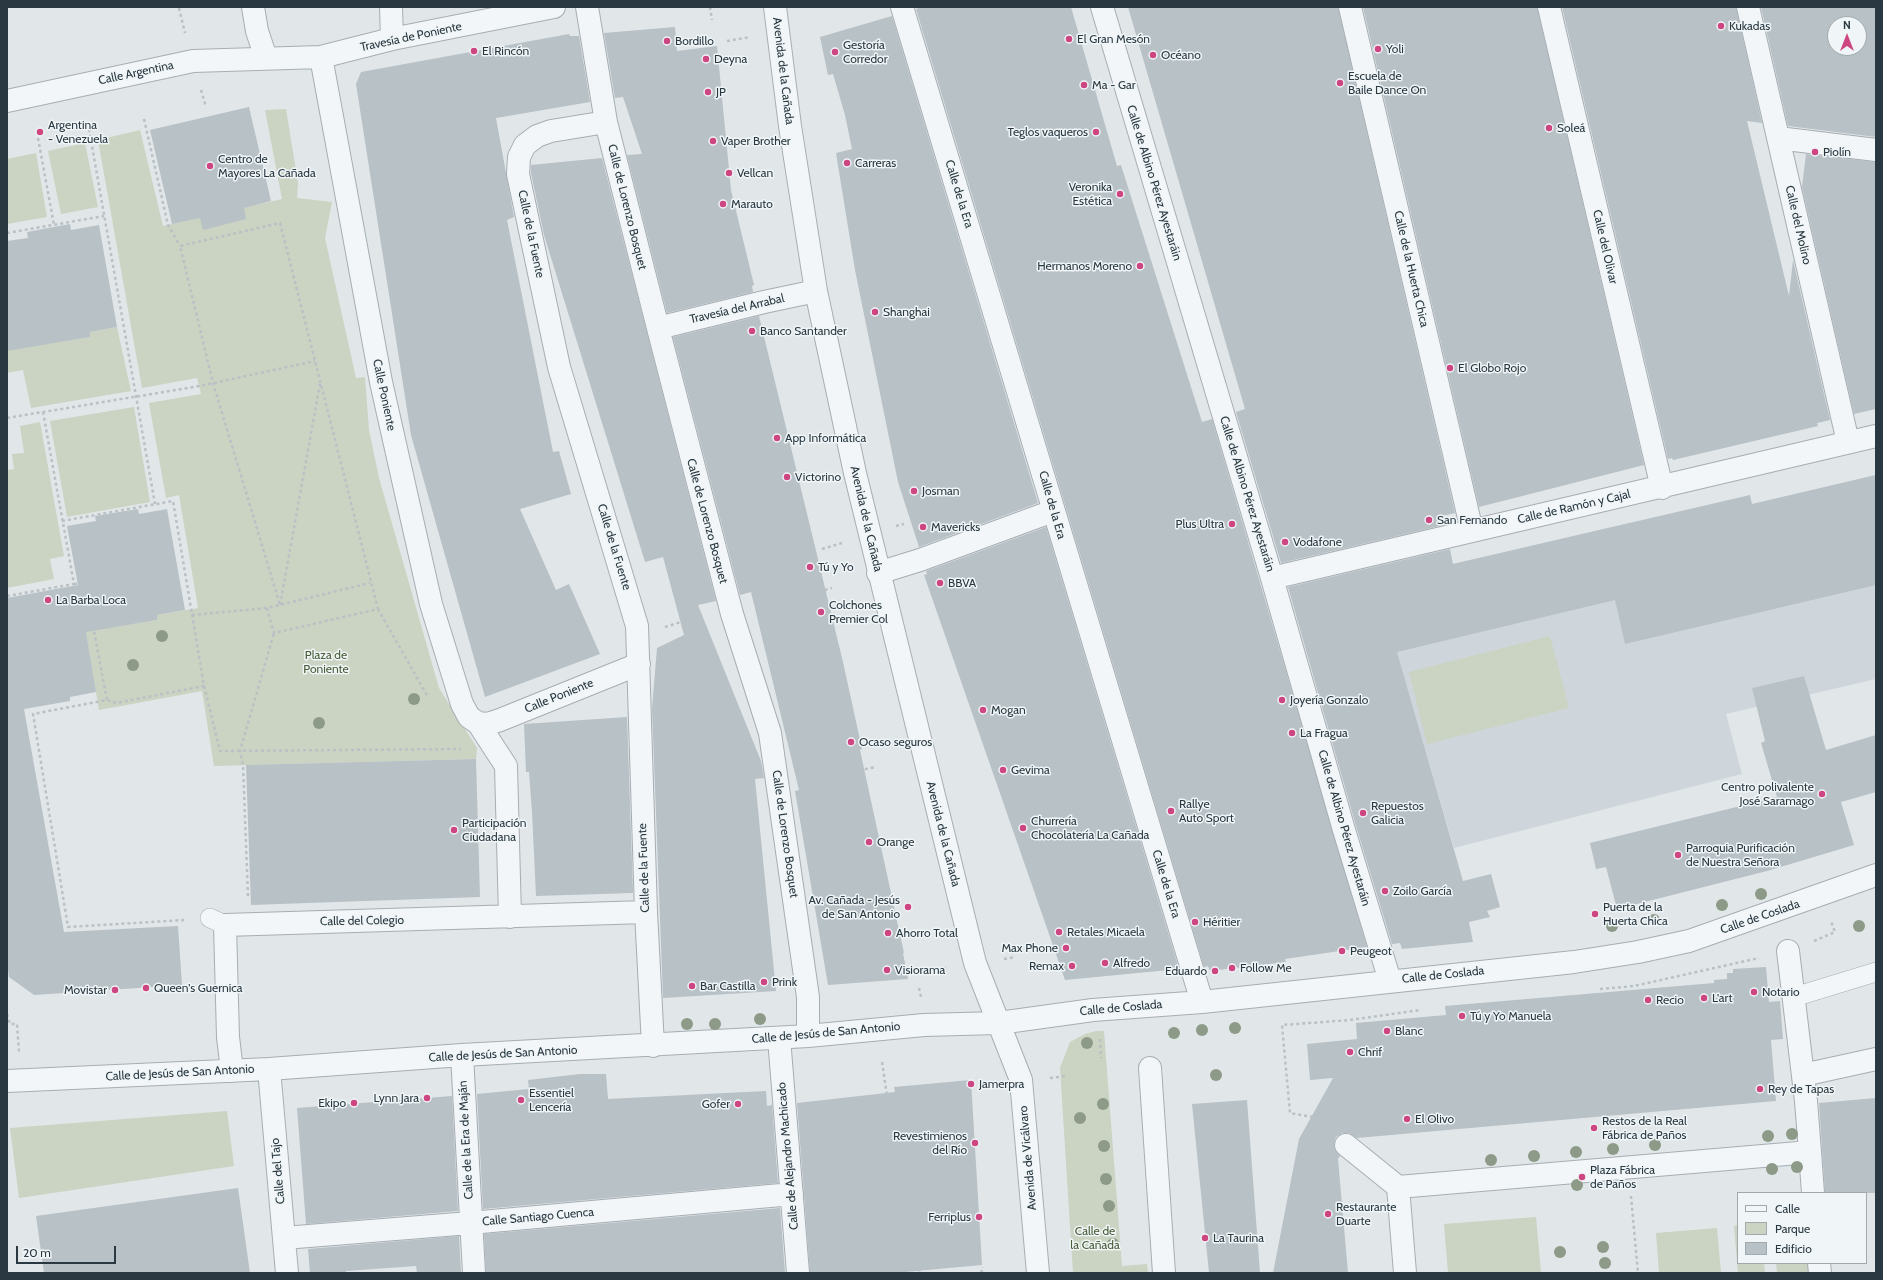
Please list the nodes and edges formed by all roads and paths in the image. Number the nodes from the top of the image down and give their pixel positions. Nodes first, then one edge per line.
1 (253, 7) edge
2 (391, 7) edge
3 (554, 7) edge
4 (587, 7) edge
5 (710, 7) edge
6 (775, 7) edge
7 (902, 7) edge
8 (1102, 7) edge
9 (1350, 7) edge
10 (1549, 7) edge
11 (1748, 7) edge
12 (712, 20) dead end
13 (392, 40) junction
14 (321, 57) junction
15 (266, 58) junction
16 (7, 101) edge
17 (144, 119) dead end
18 (606, 122) junction
19 (89, 128) dead end
20 (38, 138) dead end
21 (1778, 138) junction
22 (1876, 150) edge
23 (104, 216) junction
24 (54, 225) junction
25 (7, 233) edge
26 (180, 246) junction
27 (816, 291) junction
28 (7, 293) edge
29 (7, 300) edge
30 (658, 328) junction
31 (637, 335) dead end
32 (576, 350) dead end
33 (315, 361) junction
34 (321, 382) junction
35 (213, 383) junction
36 (136, 396) junction
37 (43, 412) junction
38 (7, 418) edge
39 (1876, 436) edge
40 (1848, 442) junction
41 (672, 472) dead end
42 (623, 484) dead end
43 (1662, 488) junction
44 (155, 504) junction
45 (1053, 511) junction
46 (62, 521) junction
47 (1472, 531) junction
48 (878, 573) junction
49 (1272, 578) junction
50 (370, 583) junction
51 (74, 584) junction
52 (832, 588) dead end
53 (86, 589) dead end
54 (7, 596) edge
55 (280, 605) junction
56 (760, 607) dead end
57 (267, 608) junction
58 (378, 609) junction
59 (706, 614) dead end
60 (192, 615) junction
61 (93, 626) dead end
62 (663, 628) dead end
63 (274, 632) junction
64 (638, 664) junction
65 (204, 686) junction
66 (107, 700) junction
67 (431, 702) dead end
68 (478, 723) junction
69 (454, 742) dead end
70 (464, 748) dead end
71 (458, 749) junction
72 (240, 751) junction
73 (776, 764) junction
74 (876, 767) dead end
75 (800, 782) dead end
76 (667, 784) dead end
77 (1876, 875) edge
78 (248, 902) dead end
79 (646, 912) junction
80 (510, 917) junction
81 (217, 921) junction
82 (1788, 951) dead end
83 (1876, 972) edge
84 (1390, 981) junction
85 (1804, 994) dead end
86 (1202, 1002) junction
87 (7, 1014) edge
88 (999, 1022) junction
89 (17, 1024) dead end
90 (1282, 1025) dead end
91 (808, 1036) junction
92 (779, 1038) junction
93 (1100, 1039) dead end
94 (653, 1046) junction
95 (462, 1055) junction
96 (1101, 1058) dead end
97 (1876, 1059) edge
98 (882, 1062) dead end
99 (1150, 1068) dead end
100 (269, 1069) junction
101 (232, 1071) junction
102 (1803, 1074) junction
103 (7, 1081) edge
104 (1313, 1117) dead end
105 (1346, 1145) dead end
106 (1810, 1152) junction
107 (1628, 1168) junction
108 (1398, 1187) junction
109 (1813, 1192) edge
110 (792, 1194) junction
111 (470, 1223) junction
112 (284, 1238) junction
113 (983, 1267) dead end
114 (287, 1273) edge
115 (474, 1273) edge
116 (798, 1273) edge
117 (920, 1273) edge
118 (981, 1273) edge
119 (1038, 1273) edge
120 (1164, 1273) edge
121 (1405, 1273) edge
122 (1638, 1273) edge

1 - 15 street
2 - 13 street
3 - 13 street, Travesía de Poniente
4 - 18 street, Calle de Lorenzo Bosquet
5 - 12 path
6 - 27 street, Avenida de la Cañada
7 - 45 street, Calle de la Era
8 - 49 street, Calle de Albino Pérez Ayestaráin
9 - 47 street, Calle de la Huerta Chica
10 - 43 street, Calle del Olivar
11 - 21 street, Calle del Molino
13 - 14 street, Travesía de Poniente
14 - 15 street, Travesía de Poniente
14 - 68 street, Calle Poniente
15 - 16 street, Calle Argentina
17 - 26 path
18 - 30 street, Calle de Lorenzo Bosquet
18 - 64 street, Calle de la Fuente
19 - 23 path
20 - 24 path
21 - 22 street
21 - 40 street, Calle del Molino
23 - 24 path
23 - 36 path
24 - 25 path
26 - 33 path
26 - 35 path
27 - 30 street, Travesía del Arrabal
27 - 48 street, Avenida de la Cañada
28 - 29 path
30 - 73 street, Calle de Lorenzo Bosquet
31 - 32 path
33 - 34 path
33 - 35 path
34 - 50 path
34 - 55 path
35 - 36 path
35 - 55 path
36 - 37 path
36 - 44 path
37 - 38 path
37 - 46 path
39 - 40 street, Calle de Ramón y Cajal
40 - 43 street, Calle de Ramón y Cajal
41 - 42 path
43 - 47 street, Calle de Ramón y Cajal
44 - 46 path
44 - 60 path
45 - 48 street
45 - 86 street, Calle de la Era
46 - 51 path
47 - 49 street, Calle de Ramón y Cajal
48 - 88 street, Avenida de la Cañada
49 - 84 street, Calle de Albino Pérez Ayestaráin
50 - 55 path
50 - 58 path
51 - 53 path
51 - 54 path
52 - 56 path
55 - 57 path
57 - 60 path
57 - 63 path
58 - 63 path
58 - 67 path
59 - 62 path
60 - 65 path
61 - 66 path
63 - 72 path
64 - 68 street, Calle Poniente
64 - 79 street, Calle de la Fuente
65 - 66 path
65 - 72 path
66 - 81 path
68 - 80 street, Calle Poniente
69 - 71 path
70 - 71 path
71 - 72 path
72 - 78 path
73 - 76 path
73 - 91 street, Calle de Lorenzo Bosquet
74 - 75 path
77 - 84 street, Calle de Coslada
79 - 80 street, Calle del Colegio
79 - 94 street, Calle de la Fuente
80 - 81 street, Calle del Colegio
81 - 101 street
82 - 102 street
83 - 85 lane
84 - 86 street, Calle de Coslada
86 - 88 street, Calle de Coslada
87 - 89 path
88 - 91 street, Calle de Jesús de San Antonio
88 - 119 street, Avenida de Vicálvaro
90 - 104 path
91 - 92 street, Calle de Jesús de San Antonio
92 - 94 street, Calle de Jesús de San Antonio
92 - 110 street, Calle de Alejandro Machicado
93 - 96 path
94 - 95 street, Calle de Jesús de San Antonio
95 - 100 street, Calle de Jesús de San Antonio
95 - 111 street, Calle de la Era de Maján
97 - 102 street
98 - 117 path
99 - 120 street
100 - 101 street, Calle de Jesús de San Antonio
100 - 112 street, Calle del Tajo
101 - 103 street, Calle de Jesús de San Antonio
102 - 106 street
105 - 108 street
106 - 107 street
106 - 109 street
107 - 108 street
107 - 122 path
108 - 121 street
110 - 111 street, Calle Santiago Cuenca
110 - 116 street, Calle de Alejandro Machicado
111 - 112 street, Calle Santiago Cuenca
111 - 115 street, Calle de la Era de Maján
112 - 114 street, Calle del Tajo
113 - 118 path

